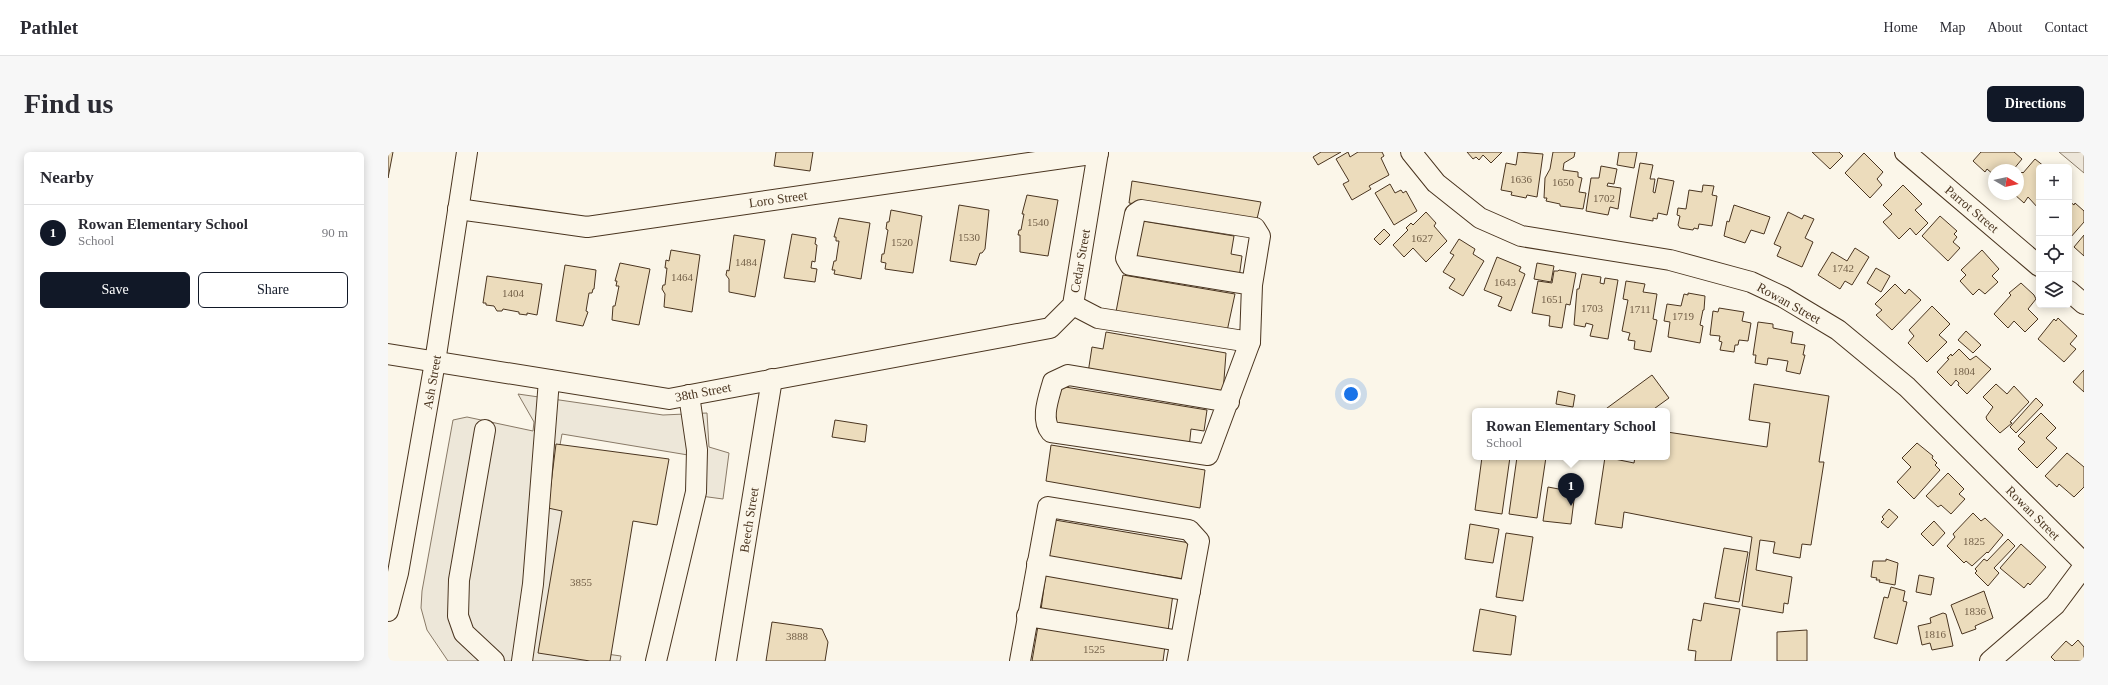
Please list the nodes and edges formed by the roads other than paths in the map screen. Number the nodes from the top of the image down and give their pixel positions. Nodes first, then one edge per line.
1 (467, 152) edge
2 (1411, 152) edge
3 (1905, 152) edge
4 (1098, 153) edge
5 (458, 209) junction
6 (2036, 263) edge
7 (1252, 285) junction
8 (2072, 294) edge
9 (2084, 304) edge
10 (1073, 305) junction
11 (1018, 334) joint
12 (1250, 342) junction
13 (388, 354) edge
14 (436, 362) junction
15 (772, 379) junction
16 (550, 380) junction
17 (689, 395) junction
18 (1229, 402) junction
19 (485, 430) dead end
20 (1037, 564) junction
21 (2084, 564) edge
22 (1190, 591) junction
23 (388, 611) edge
24 (1027, 616) junction
25 (1180, 641) junction
26 (494, 661) edge
27 (522, 661) edge
28 (656, 661) edge
29 (726, 661) edge
30 (1020, 661) edge
31 (1177, 661) edge
32 (1990, 661) edge

1 - 5 street, Ash Street
2 - 21 street, Rowan Street
3 - 6 street, Parrot Street
4 - 5 street, Loro Street
4 - 10 street, Cedar Street
5 - 14 street, Ash Street
7 - 7 street
7 - 12 street
8 - 9 street
10 - 11 street, Cedar Street
10 - 12 street
11 - 15 street, 38th Street
12 - 18 street
13 - 14 street, 38th Street
14 - 16 street, 38th Street
14 - 23 street, Ash Street
15 - 17 street, 38th Street
15 - 29 street, Beech Street
16 - 17 street, 38th Street
16 - 27 street
17 - 28 street
18 - 18 street
19 - 26 street
20 - 22 street
20 - 22 street
20 - 24 street
21 - 32 street
22 - 25 street
24 - 25 street
24 - 30 street
25 - 31 street

